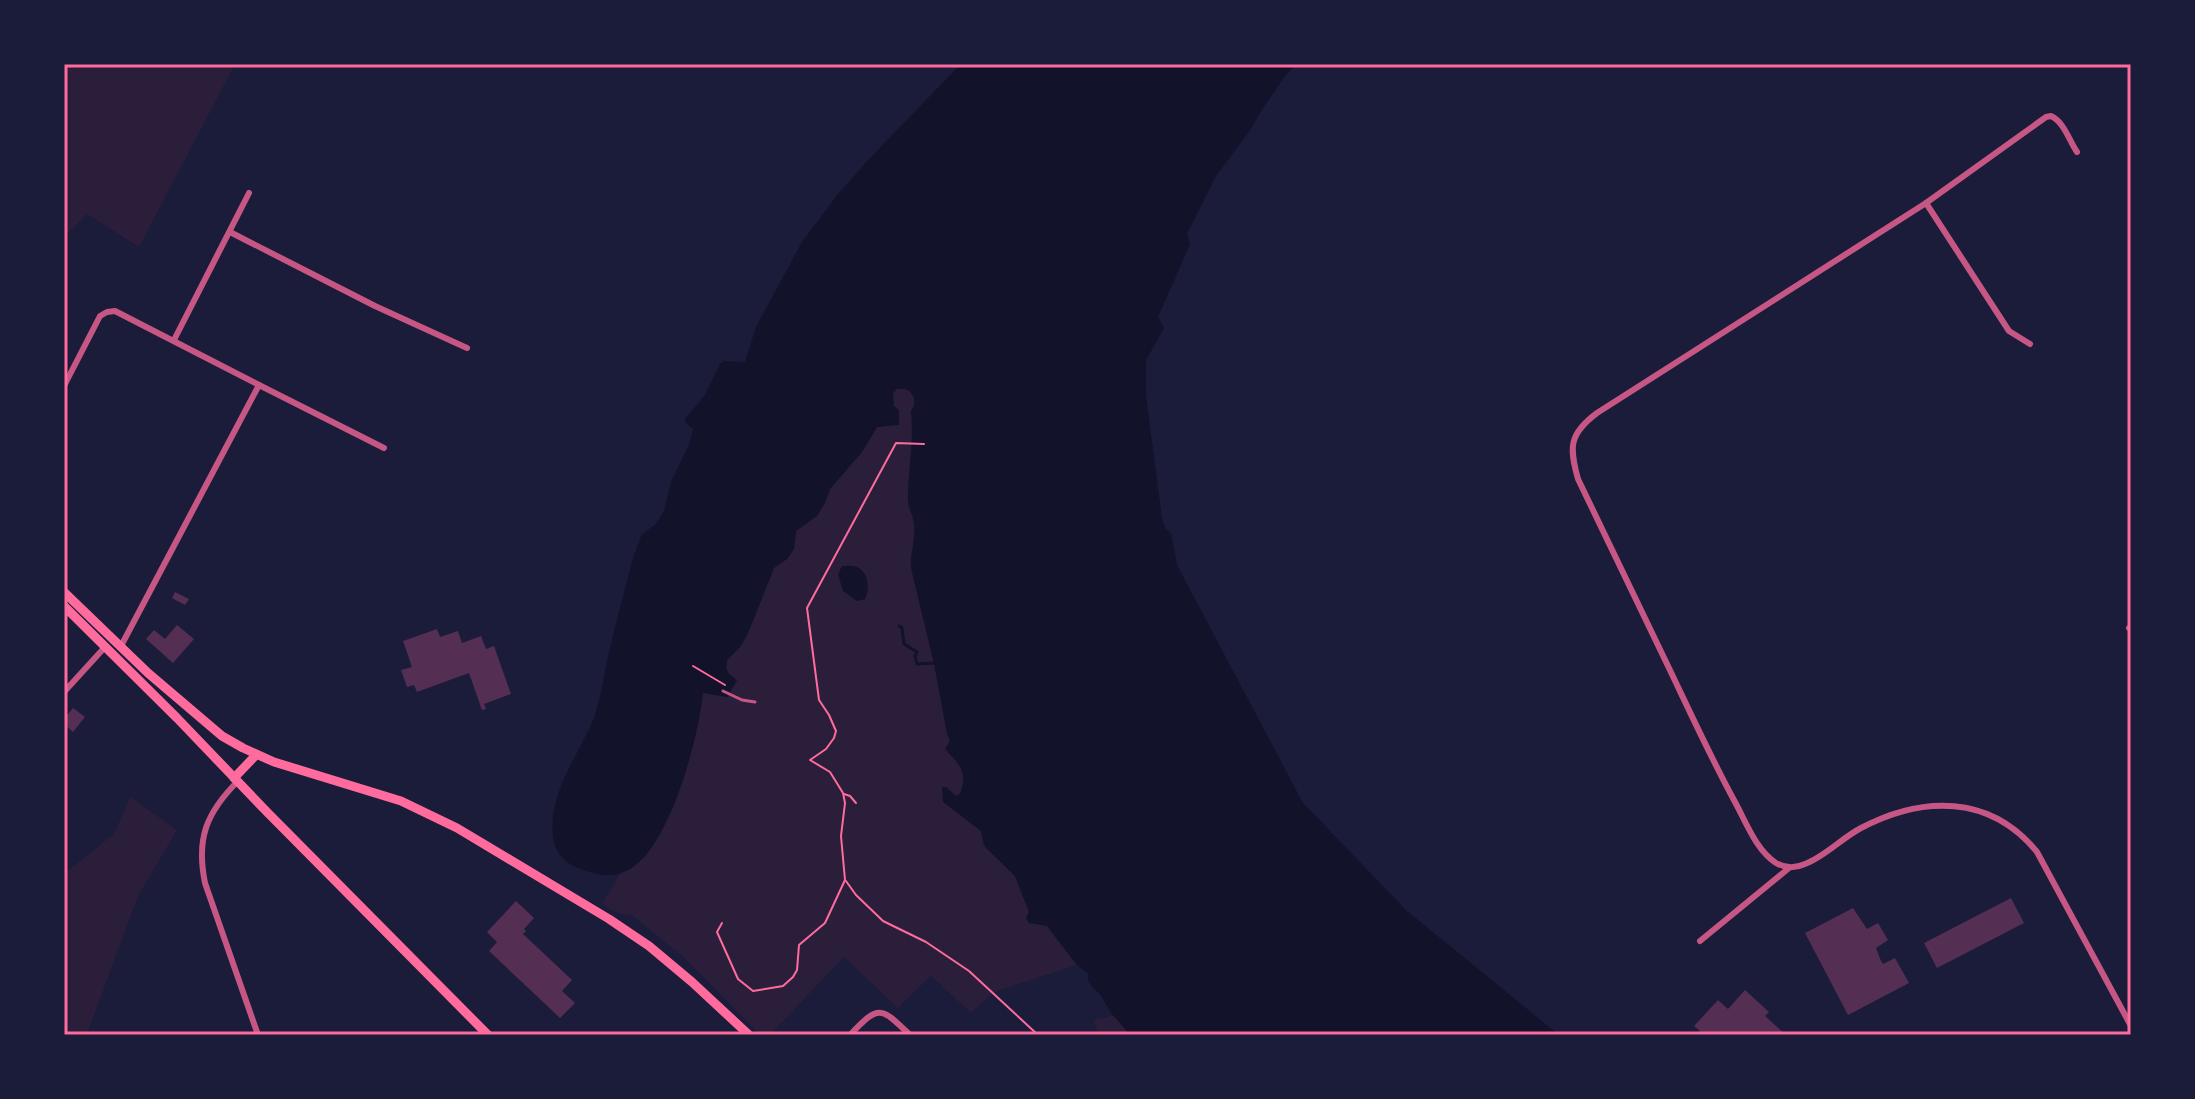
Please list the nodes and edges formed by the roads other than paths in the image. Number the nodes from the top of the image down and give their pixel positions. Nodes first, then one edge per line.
1 (2077, 152) dead end
2 (249, 193) dead end
3 (1926, 203) junction
4 (230, 232) junction
5 (174, 340) junction
6 (2030, 344) dead end
7 (467, 348) dead end
8 (259, 385) junction
9 (64, 386) edge
10 (384, 448) dead end
11 (64, 592) edge
12 (64, 606) edge
13 (121, 646) junction
14 (105, 647) junction
15 (723, 691) dead end
16 (64, 692) edge
17 (755, 702) dead end
18 (256, 755) junction
19 (236, 780) junction
20 (1789, 868) junction
21 (1700, 941) dead end
22 (2131, 1026) edge
23 (258, 1035) edge
24 (488, 1035) edge
25 (749, 1035) edge
26 (850, 1035) edge
27 (910, 1035) edge

1 - 3 street
2 - 4 street
3 - 6 street
3 - 20 street
4 - 5 street
4 - 7 street
5 - 8 street
5 - 9 street
8 - 10 street
8 - 13 street
11 - 13 highway
12 - 14 highway
13 - 18 highway
14 - 16 street
14 - 19 highway
15 - 17 lane
18 - 19 highway
18 - 25 highway
19 - 23 street
19 - 24 highway
20 - 21 street
20 - 22 street
26 - 27 street

